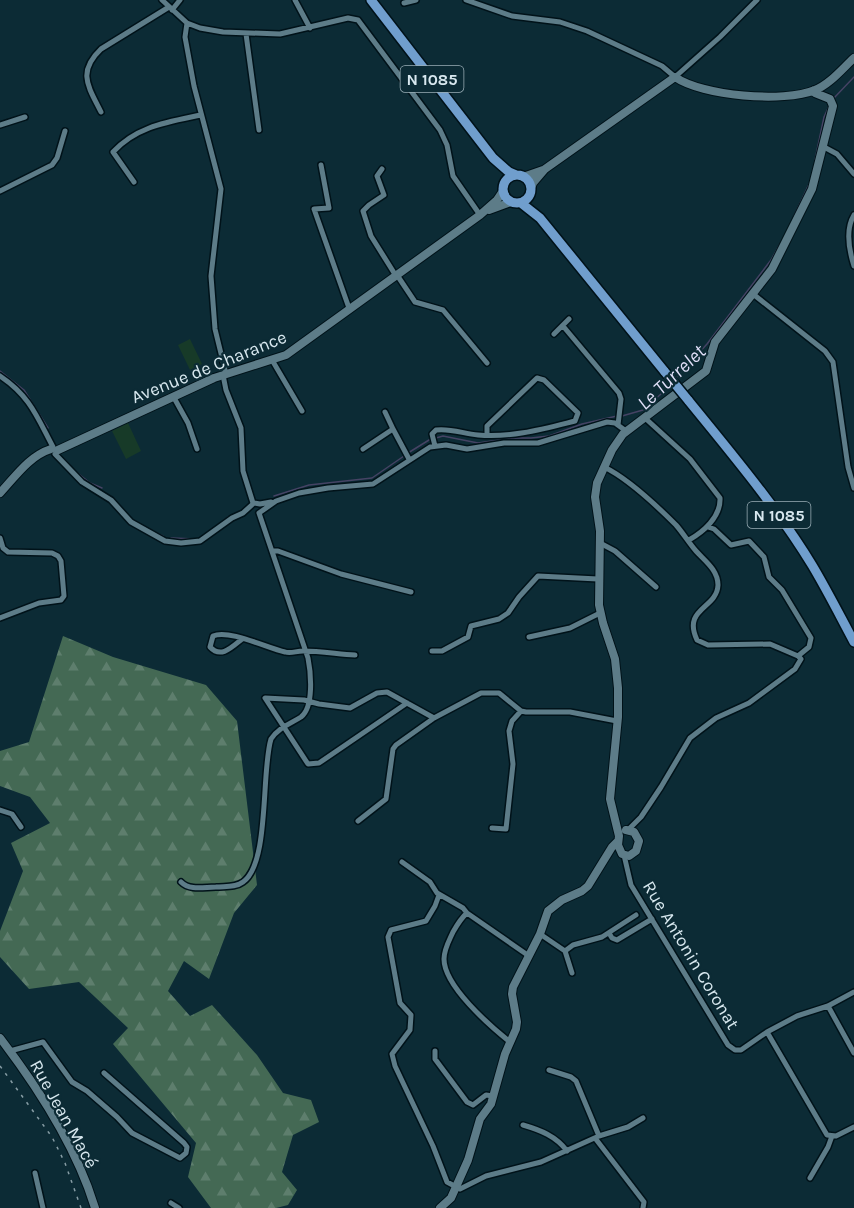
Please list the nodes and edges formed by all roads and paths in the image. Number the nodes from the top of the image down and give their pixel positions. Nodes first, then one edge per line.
1 (162, 0) edge
2 (180, 0) edge
3 (295, 0) edge
4 (370, 0) edge
5 (416, 0) edge
6 (466, 0) edge
7 (757, 0) edge
8 (404, 3) dead end
9 (171, 8) junction
10 (187, 23) junction
11 (310, 28) junction
12 (246, 34) junction
13 (854, 58) edge
14 (675, 77) junction
15 (814, 90) junction
16 (101, 112) dead end
17 (201, 116) junction
18 (26, 117) dead end
19 (0, 125) edge
20 (259, 130) dead end
21 (65, 131) dead end
22 (824, 147) junction
23 (493, 158) junction
24 (321, 165) dead end
25 (382, 169) dead end
26 (545, 169) junction
27 (854, 174) edge
28 (519, 176) junction
29 (134, 182) dead end
30 (503, 187) junction
31 (0, 191) edge
32 (530, 192) junction
33 (516, 203) junction
34 (480, 215) junction
35 (854, 215) edge
36 (540, 218) junction
37 (854, 265) edge
38 (397, 275) junction
39 (753, 294) junction
40 (349, 308) junction
41 (569, 319) dead end
42 (562, 326) junction
43 (554, 334) dead end
44 (272, 360) junction
45 (487, 363) dead end
46 (224, 375) junction
47 (0, 376) edge
48 (173, 396) junction
49 (302, 411) dead end
50 (385, 412) dead end
51 (645, 418) junction
52 (618, 425) junction
53 (393, 429) junction
54 (626, 431) junction
55 (487, 435) junction
56 (435, 444) junction
57 (198, 449) dead end
58 (363, 449) dead end
59 (54, 451) junction
60 (407, 456) junction
61 (604, 467) junction
62 (852, 476) edge
63 (854, 488) edge
64 (0, 493) edge
65 (256, 508) junction
66 (708, 527) junction
67 (0, 538) edge
68 (688, 540) junction
69 (600, 543) junction
70 (272, 551) junction
71 (598, 579) junction
72 (656, 587) dead end
73 (411, 592) dead end
74 (600, 613) junction
75 (0, 618) edge
76 (529, 637) dead end
77 (242, 639) junction
78 (854, 642) edge
79 (306, 651) junction
80 (432, 651) dead end
81 (355, 655) dead end
82 (799, 659) junction
83 (309, 702) junction
84 (407, 703) junction
85 (521, 711) junction
86 (434, 718) junction
87 (618, 721) junction
88 (283, 727) junction
89 (0, 810) edge
90 (640, 817) junction
91 (614, 818) junction
92 (358, 821) dead end
93 (21, 828) dead end
94 (492, 828) dead end
95 (627, 830) junction
96 (638, 835) junction
97 (618, 839) junction
98 (622, 854) junction
99 (633, 854) junction
100 (607, 856) junction
101 (402, 862) dead end
102 (627, 873) junction
103 (181, 882) dead end
104 (439, 895) junction
105 (467, 913) junction
106 (636, 915) dead end
107 (652, 919) junction
108 (609, 933) junction
109 (540, 934) junction
110 (565, 951) junction
111 (529, 956) junction
112 (572, 973) dead end
113 (854, 992) edge
114 (828, 1006) junction
115 (768, 1032) junction
116 (0, 1038) edge
117 (510, 1042) junction
118 (435, 1051) dead end
119 (10, 1052) junction
120 (854, 1053) edge
121 (549, 1070) dead end
122 (104, 1072) dead end
123 (494, 1096) junction
124 (643, 1118) dead end
125 (523, 1125) dead end
126 (854, 1127) edge
127 (832, 1136) junction
128 (597, 1137) junction
129 (567, 1151) junction
130 (35, 1173) dead end
131 (810, 1179) dead end
132 (456, 1188) junction
133 (171, 1203) dead end
134 (42, 1208) edge
135 (95, 1208) edge
136 (179, 1208) edge
137 (440, 1208) edge
138 (644, 1208) edge

1 - 9 street
2 - 9 street
3 - 11 street
4 - 23 main road, N 1085
5 - 8 street
6 - 14 street
7 - 14 street
9 - 10 street
9 - 16 street
10 - 12 street
10 - 17 street
11 - 12 street
11 - 34 street
12 - 20 street
13 - 15 street
14 - 15 street
14 - 26 street
15 - 22 street
17 - 29 street
17 - 46 street
18 - 19 street
21 - 31 street
22 - 27 street
22 - 39 street
23 - 28 main road, N 1085
23 - 30 main road, N 1085
24 - 40 street
25 - 38 street
26 - 28 street
26 - 32 street
28 - 30 main road
28 - 32 main road
30 - 33 main road
30 - 34 street, Avenue de Charance
32 - 33 main road
32 - 36 main road, N 1085
33 - 34 street, Avenue de Charance
33 - 36 main road, N 1085
34 - 38 street, Avenue de Charance
35 - 37 street
36 - 78 main road, N 1085, bridge
38 - 40 street, Avenue de Charance
38 - 45 street
39 - 51 street
39 - 62 street
40 - 44 street, Avenue de Charance
41 - 42 street
42 - 43 street
42 - 52 street
44 - 46 street, Avenue de Charance
44 - 49 street
46 - 48 street, Avenue de Charance
46 - 65 street
47 - 59 street
48 - 57 street
48 - 59 street, Avenue de Charance
50 - 53 street
51 - 54 street
51 - 66 street
52 - 54 street
52 - 56 street
53 - 58 street
53 - 60 street
54 - 61 street
55 - 55 street
55 - 56 street
56 - 60 street
59 - 64 street, Avenue de Charance
59 - 65 street
60 - 65 street
61 - 68 street
61 - 69 street
62 - 63 street
65 - 70 street
66 - 68 street
66 - 82 street
67 - 75 street
68 - 82 street
69 - 71 street
69 - 72 street
70 - 73 street
70 - 79 street
71 - 74 street
71 - 80 street
74 - 76 street
74 - 87 street
77 - 77 street
77 - 79 street
79 - 81 street
79 - 83 street
82 - 90 street
83 - 84 street
83 - 88 street
83 - 88 street
84 - 86 street
84 - 88 street
85 - 86 street
85 - 87 street
85 - 94 street
86 - 92 street
87 - 91 street
88 - 103 street
89 - 93 street
90 - 95 street
90 - 96 street
91 - 95 street
91 - 97 street
95 - 96 street
95 - 97 street
96 - 99 street
97 - 98 street
97 - 100 street
98 - 99 street
98 - 100 street
98 - 102 street, Rue Antonin Coronat
99 - 102 street, Rue Antonin Coronat
100 - 109 street
101 - 104 street
102 - 107 street, Rue Antonin Coronat
104 - 105 street
104 - 132 street
105 - 111 street
105 - 117 street
106 - 108 street
107 - 108 street
107 - 115 street, Rue Antonin Coronat
108 - 110 street
109 - 110 street
109 - 111 street
110 - 112 street
111 - 117 street
113 - 114 street
114 - 115 street
114 - 120 street
115 - 127 street
116 - 119 street, Rue Jean Macé
117 - 123 street
118 - 123 street
119 - 122 street
119 - 135 street, Rue Jean Macé
121 - 128 street
123 - 132 street
124 - 128 street
125 - 129 street
126 - 127 street
127 - 131 street
128 - 129 street
128 - 138 street
129 - 132 street
130 - 134 street
132 - 137 street
133 - 136 street

